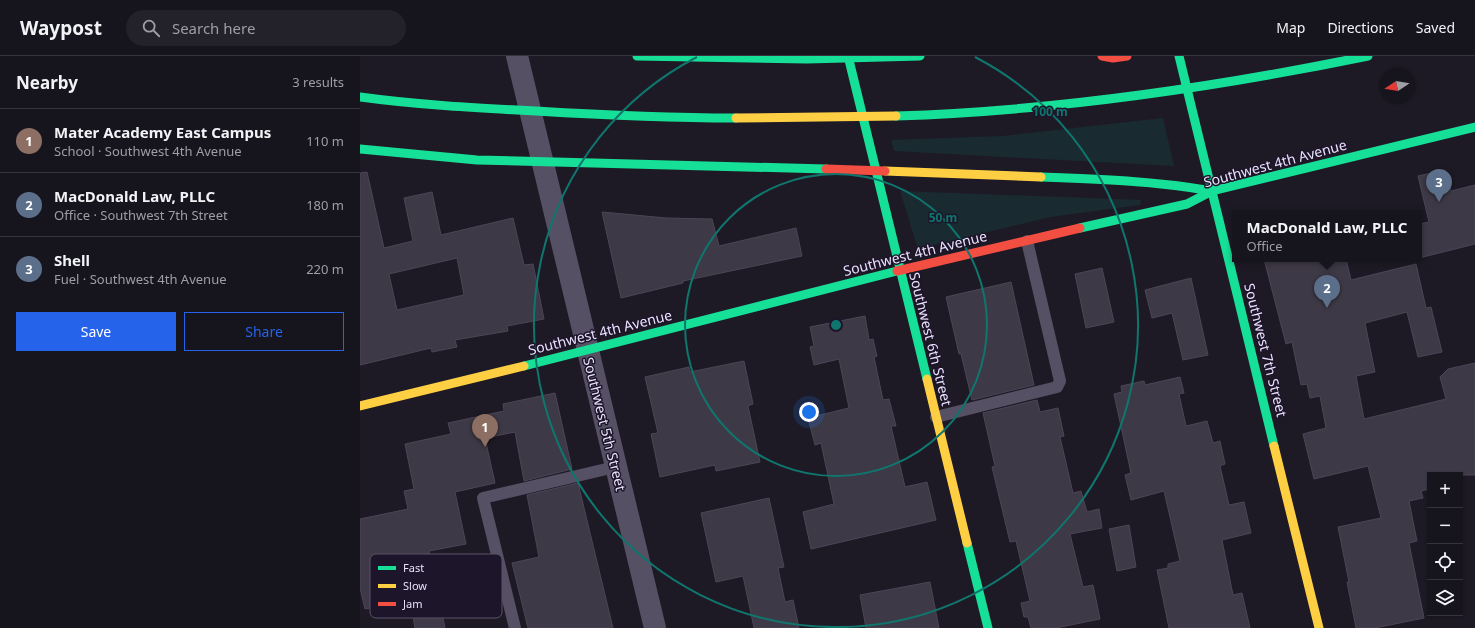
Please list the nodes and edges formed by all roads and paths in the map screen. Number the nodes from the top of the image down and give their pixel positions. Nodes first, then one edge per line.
1 (517, 56) edge
2 (637, 56) edge
3 (848, 56) edge
4 (920, 56) edge
5 (1102, 56) edge
6 (1127, 56) edge
7 (1179, 56) edge
8 (1368, 56) edge
9 (360, 97) edge
10 (1475, 127) edge
11 (360, 149) edge
12 (1212, 191) junction
13 (1027, 241) junction
14 (899, 270) junction
15 (587, 351) junction
16 (360, 406) edge
17 (936, 417) junction
18 (616, 467) junction
19 (497, 554) edge
20 (502, 575) edge
21 (515, 628) edge
22 (656, 628) edge
23 (988, 628) edge
24 (1319, 628) edge

1 - 15 street, Southwest 5th Street
2 - 4 main road, bridge
3 - 14 main road, Southwest 6th Street
5 - 6 main road
7 - 12 main road, Southwest 7th Street
8 - 9 main road, bridge
10 - 12 main road, Southwest 4th Avenue
11 - 12 main road, bridge
12 - 13 main road, Southwest 4th Avenue
12 - 24 main road, Southwest 7th Street
13 - 14 main road, Southwest 4th Avenue
13 - 17 lane
14 - 15 main road, Southwest 4th Avenue
14 - 17 main road, Southwest 6th Street
15 - 16 main road, Southwest 4th Avenue
15 - 18 street, Southwest 5th Street
17 - 23 main road, Southwest 6th Street
18 - 19 lane
18 - 22 street, Southwest 5th Street
20 - 21 lane

